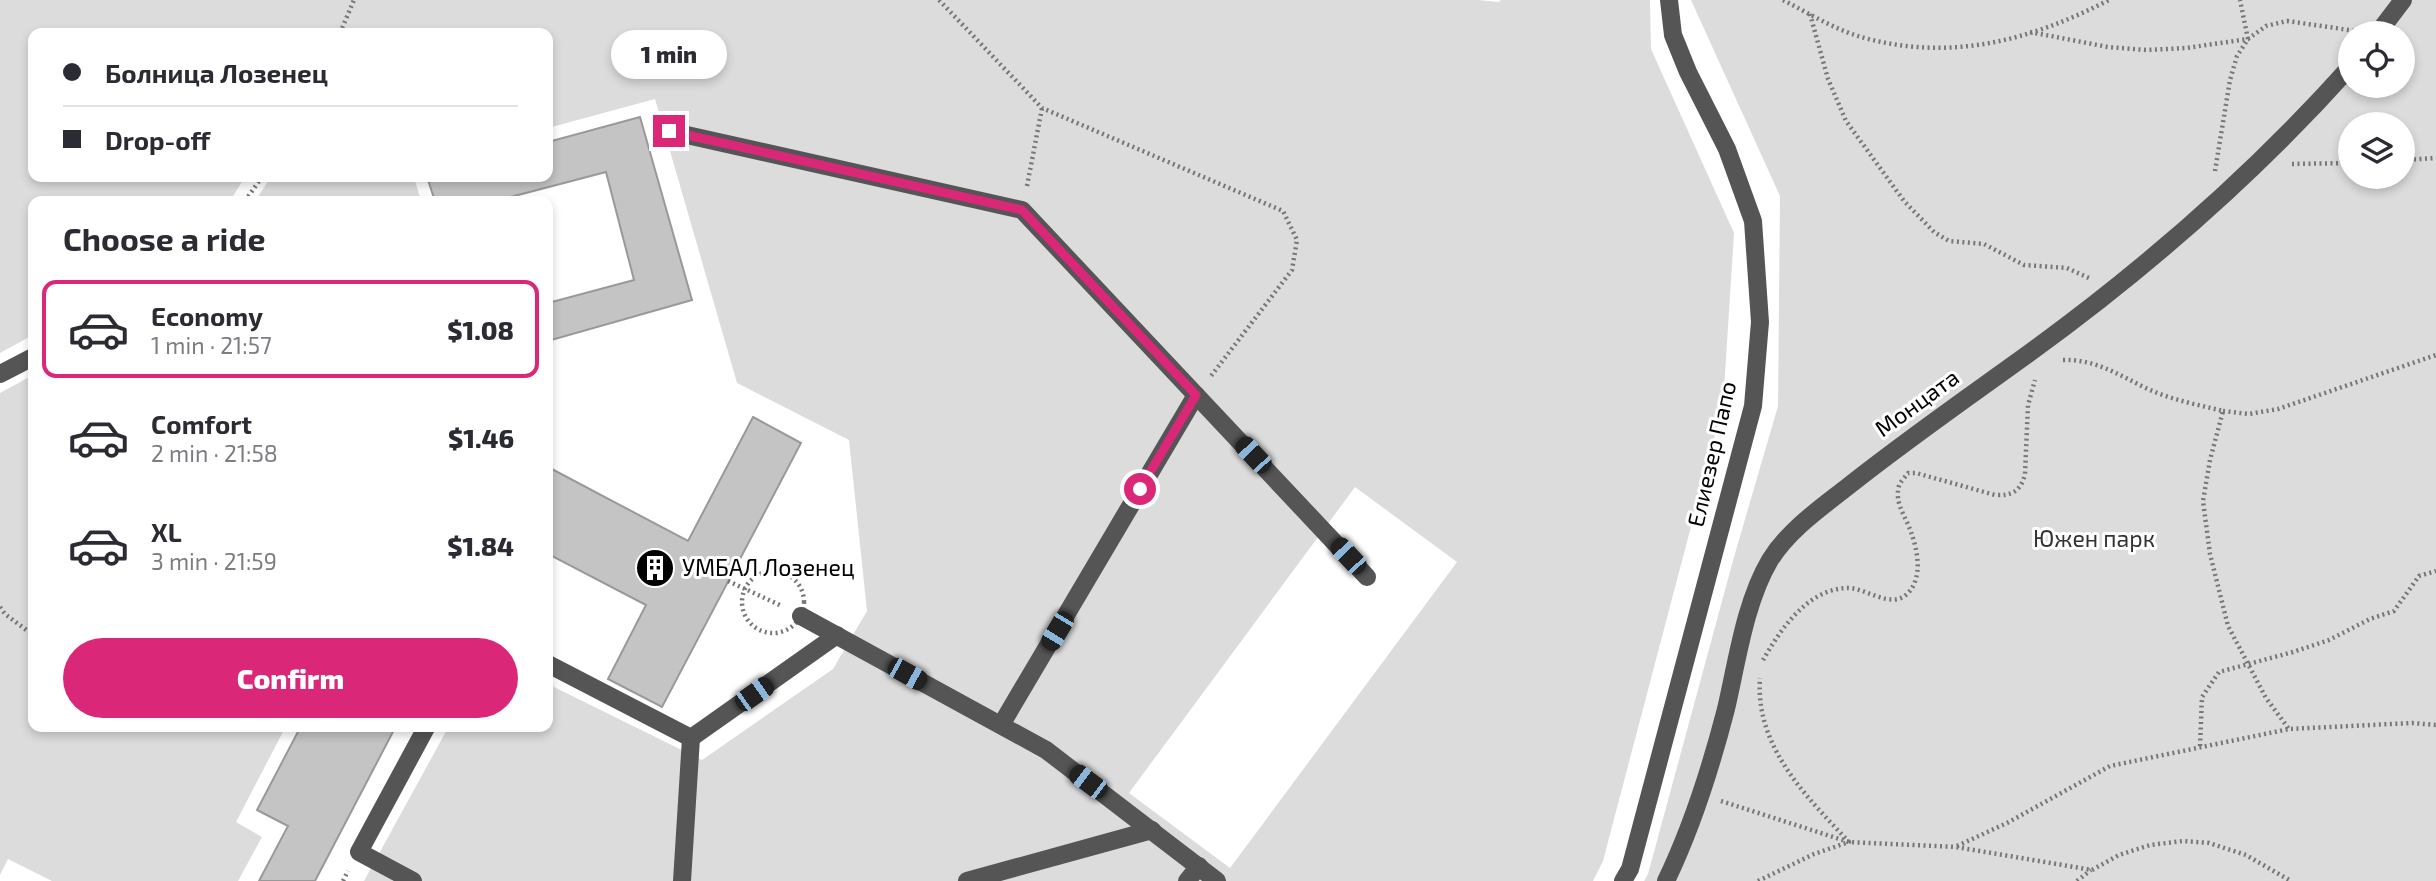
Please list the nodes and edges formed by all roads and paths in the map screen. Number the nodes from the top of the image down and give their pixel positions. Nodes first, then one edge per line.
1 (354, 0) edge
2 (939, 0) edge
3 (1669, 0) edge
4 (1783, 0) edge
5 (2109, 0) edge
6 (2240, 0) edge
7 (2403, 0) edge
8 (1810, 14) junction
9 (2381, 21) edge
10 (342, 28) edge
11 (2338, 28) edge
12 (2030, 32) junction
13 (2248, 40) junction
14 (2338, 81) edge
15 (1042, 108) junction
16 (669, 131) dead end
17 (2436, 158) edge
18 (2415, 159) edge
19 (2338, 163) edge
20 (2256, 165) junction
21 (2212, 203) junction
22 (1022, 210) junction
23 (2109, 291) junction
24 (2031, 352) junction
25 (2436, 355) edge
26 (28, 360) edge
27 (2043, 368) junction
28 (0, 374) edge
29 (1196, 395) junction
30 (2223, 411) junction
31 (781, 571) dead end
32 (2436, 571) edge
33 (1367, 577) dead end
34 (728, 581) dead end
35 (744, 589) junction
36 (768, 600) dead end
37 (0, 607) edge
38 (801, 616) dead end
39 (28, 631) edge
40 (759, 631) dead end
41 (1745, 631) junction
42 (837, 635) junction
43 (2247, 664) junction
44 (553, 667) edge
45 (1760, 673) dead end
46 (1001, 725) junction
47 (2436, 725) edge
48 (2289, 729) junction
49 (424, 732) edge
50 (691, 738) junction
51 (2200, 746) junction
52 (1701, 794) junction
53 (1152, 830) junction
54 (1849, 842) junction
55 (1955, 847) junction
56 (1199, 866) junction
57 (2092, 870) junction
58 (413, 881) edge
59 (682, 881) edge
60 (967, 881) edge
61 (1187, 881) edge
62 (1217, 881) edge
63 (1623, 881) edge
64 (1666, 881) edge
65 (1758, 881) edge
66 (2077, 881) edge
67 (2291, 881) edge

1 - 10 path
2 - 15 path
3 - 63 street, Елиезер Папо
4 - 8 path
5 - 12 path
6 - 13 path
7 - 9 street
8 - 12 path
8 - 23 path
11 - 13 path
12 - 13 path
13 - 21 path
14 - 20 street, Монцата
15 - 22 path
15 - 29 path
16 - 22 street
17 - 18 path
19 - 20 path
20 - 21 street, Монцата
21 - 23 street, Монцата
22 - 29 street
23 - 24 street, Монцата
24 - 27 path
24 - 41 street, Монцата
25 - 30 path
26 - 28 street
27 - 30 path
27 - 41 path
29 - 33 street
29 - 46 street
30 - 43 path
31 - 35 path
32 - 43 path
34 - 35 path
35 - 36 path
35 - 40 path
37 - 39 path
38 - 42 street
41 - 52 street, Монцата
42 - 46 street
42 - 50 street
43 - 48 path
43 - 51 path
44 - 50 street
45 - 54 path
46 - 53 street
47 - 48 path
48 - 51 path
49 - 58 street
50 - 59 street
51 - 55 path
52 - 54 path
52 - 64 street, Монцата
53 - 56 street
53 - 60 street
54 - 55 path
54 - 65 path
55 - 57 path
56 - 61 street
56 - 62 street
57 - 66 path
57 - 67 path

